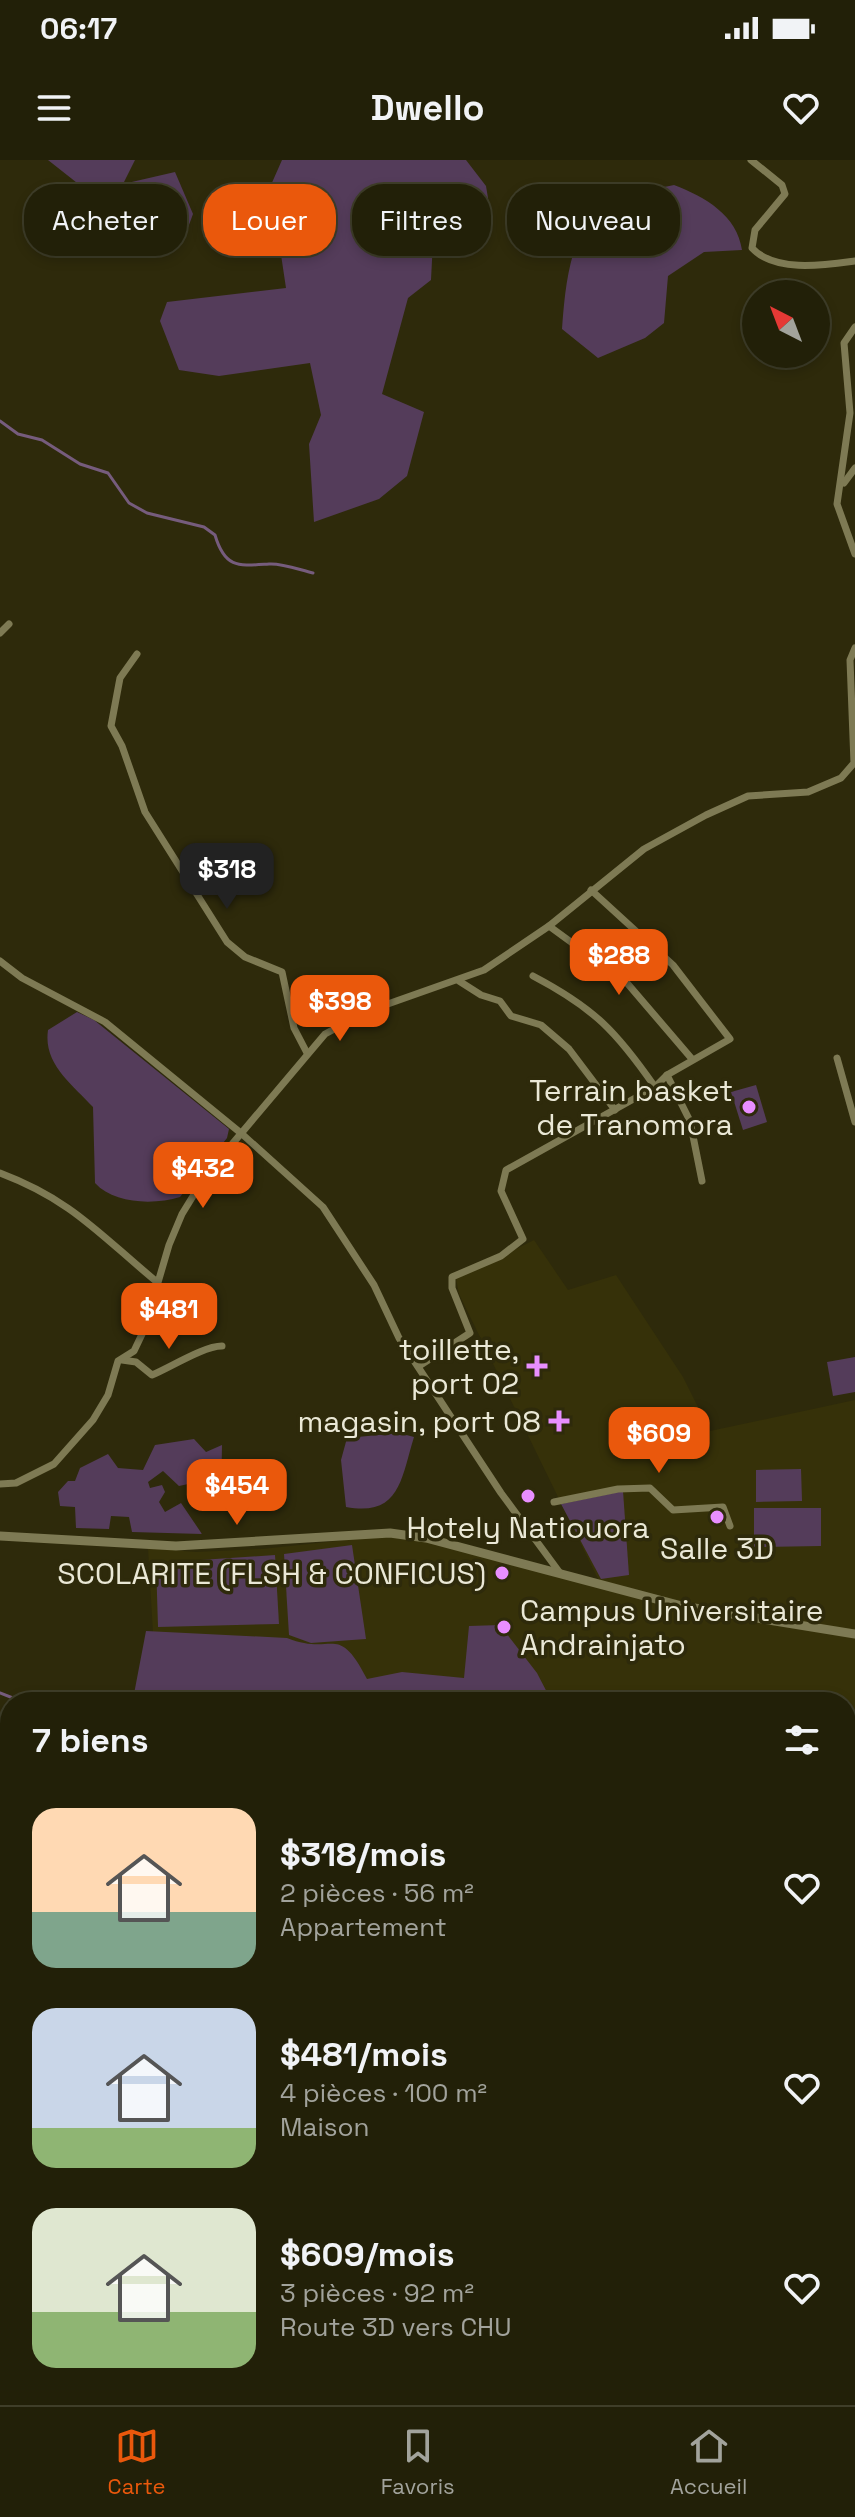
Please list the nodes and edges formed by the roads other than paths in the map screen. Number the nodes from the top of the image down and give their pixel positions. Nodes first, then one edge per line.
1 (751, 160) edge
2 (855, 261) edge
3 (855, 327) edge
4 (855, 468) edge
5 (842, 485) junction
6 (855, 554) edge
7 (9, 624) dead end
8 (0, 633) edge
9 (855, 648) edge
10 (137, 654) dead end
11 (853, 694) edge
12 (591, 890) junction
13 (549, 926) junction
14 (0, 961) edge
15 (533, 976) dead end
16 (459, 981) junction
17 (307, 1053) junction
18 (837, 1058) dead end
19 (692, 1059) junction
20 (667, 1075) junction
21 (655, 1087) junction
22 (615, 1110) junction
23 (855, 1122) edge
24 (242, 1134) junction
25 (0, 1173) edge
26 (702, 1181) dead end
27 (157, 1282) junction
28 (222, 1346) dead end
29 (118, 1361) junction
30 (419, 1366) junction
31 (0, 1484) edge
32 (554, 1502) dead end
33 (730, 1526) dead end
34 (0, 1536) edge
35 (562, 1575) junction
36 (855, 1634) edge

1 - 2 street
3 - 5 street
4 - 5 street
5 - 6 street
7 - 8 street
9 - 11 street
10 - 17 street
11 - 12 street
12 - 13 street
12 - 19 street
13 - 16 street
13 - 19 street
14 - 24 street
15 - 21 street
16 - 17 street
16 - 22 street
17 - 24 street
18 - 23 street
19 - 20 street
20 - 21 street
20 - 26 street
21 - 22 street
22 - 30 street
24 - 27 street
24 - 30 street
25 - 27 street
27 - 29 street
28 - 29 street
29 - 31 street
30 - 35 street
32 - 33 street
34 - 35 street
35 - 36 street

